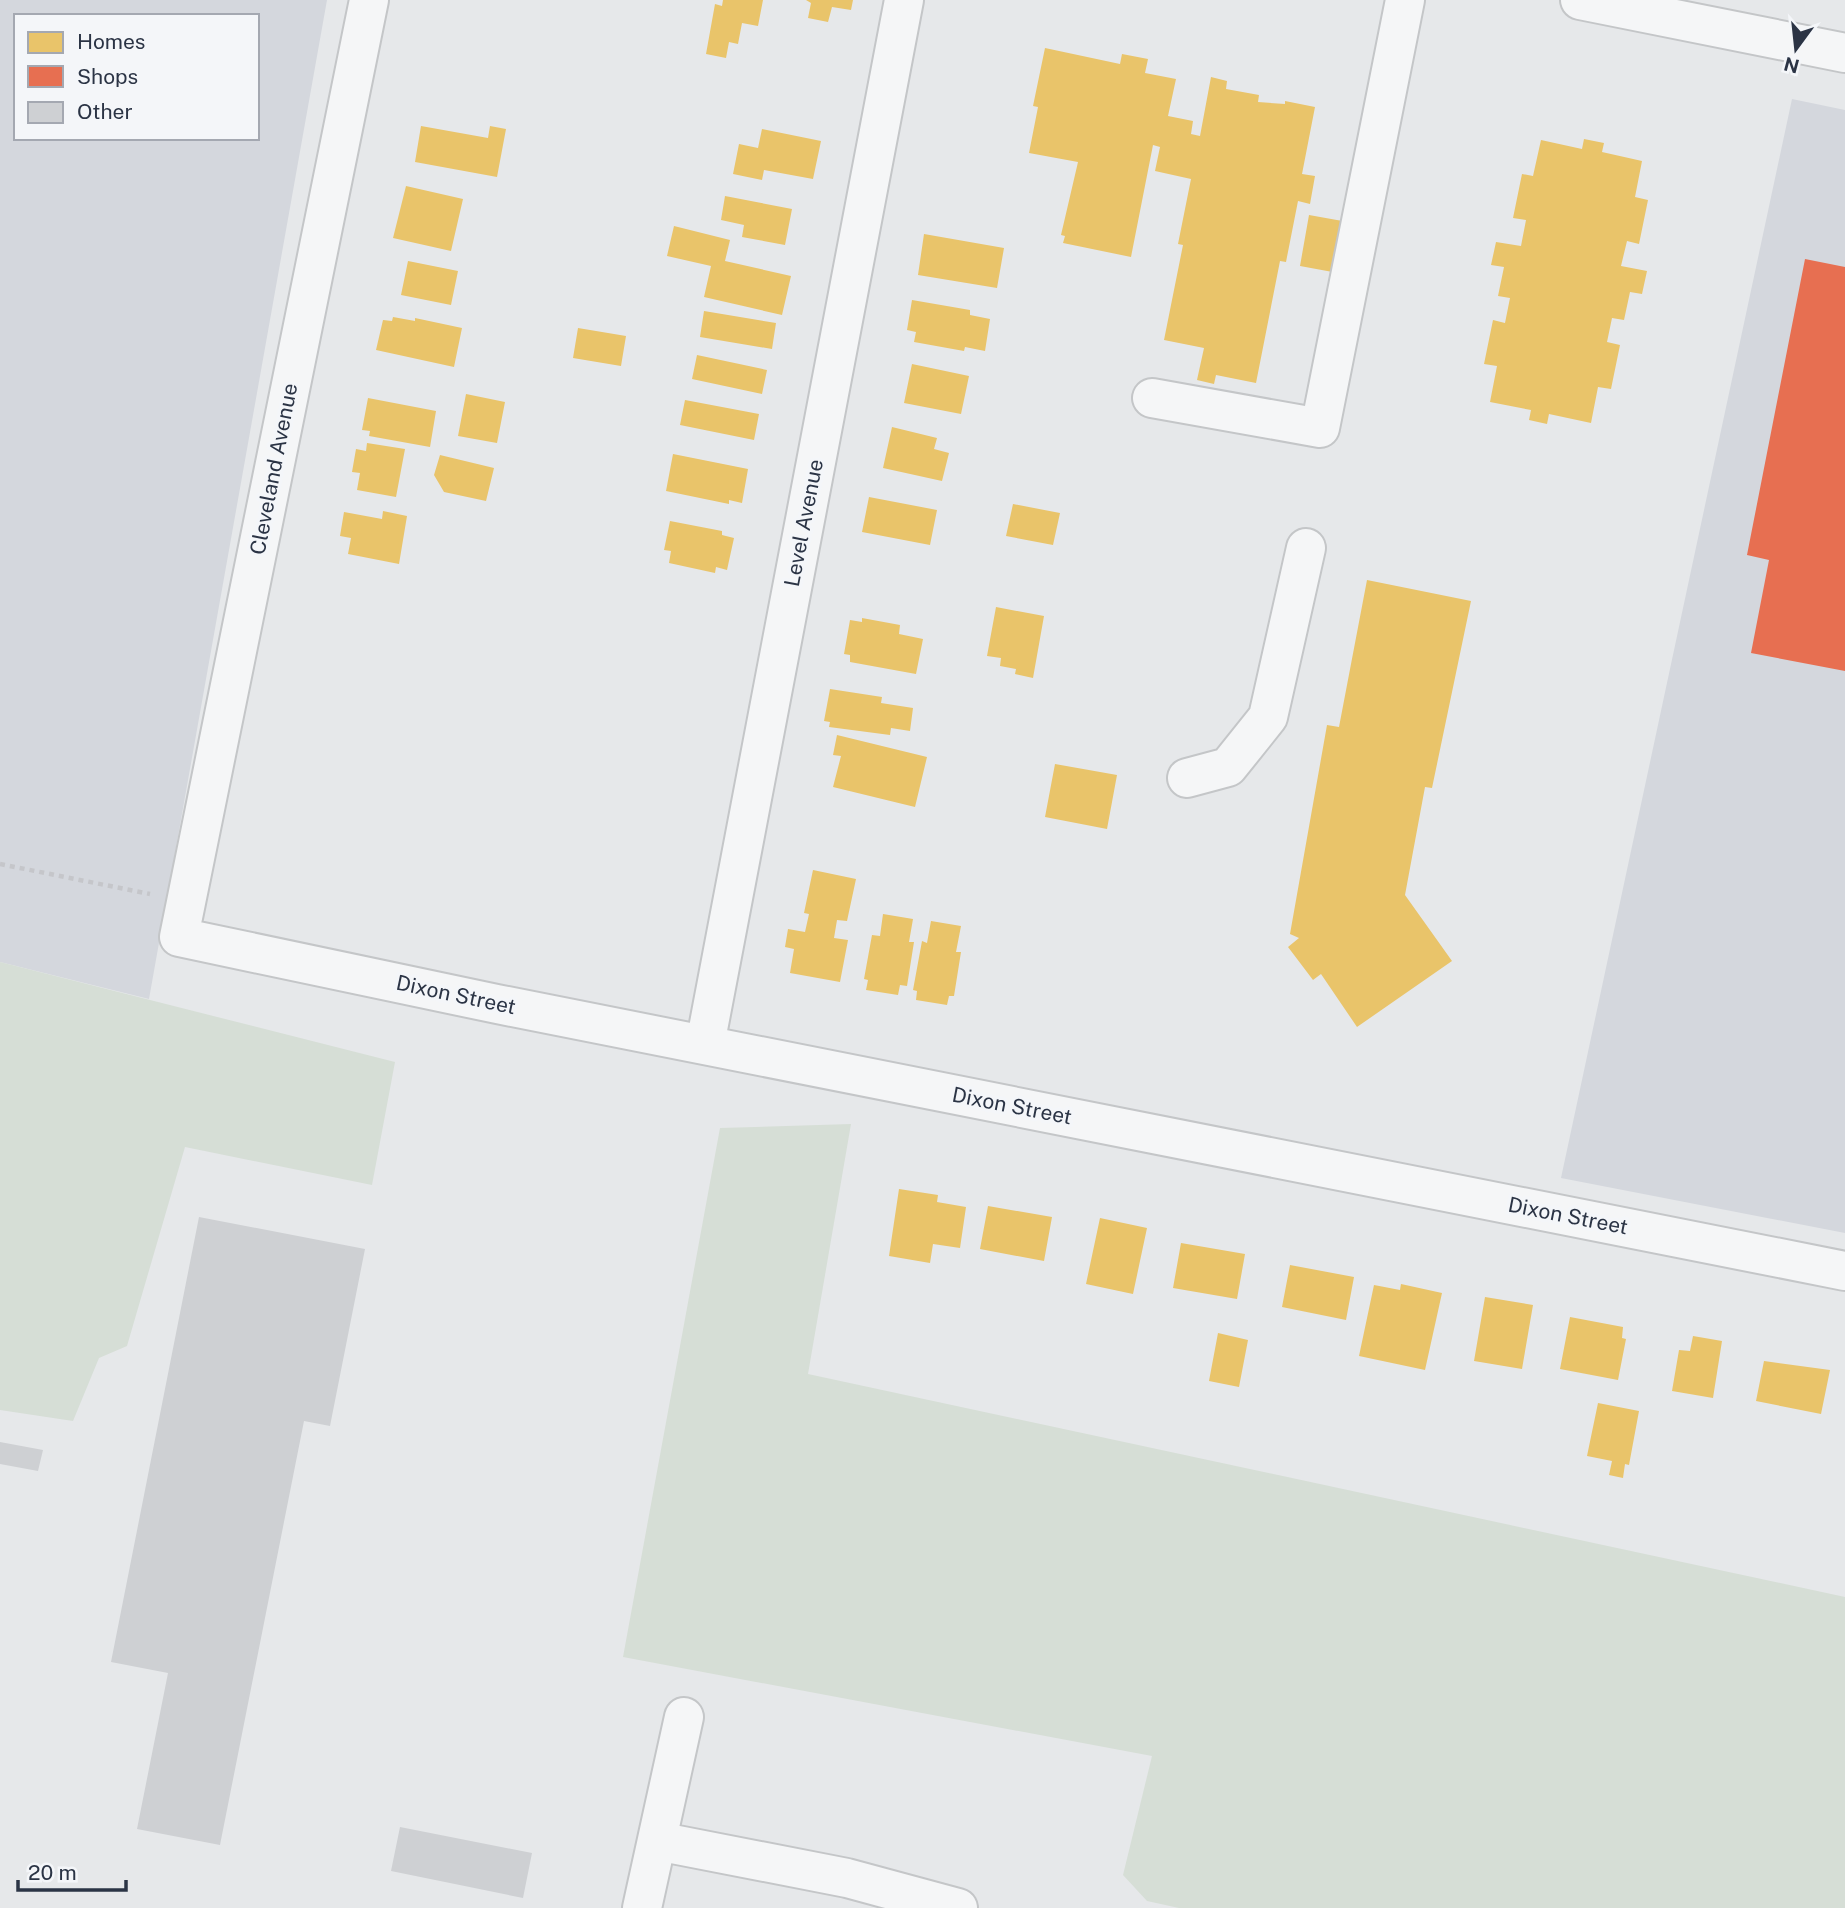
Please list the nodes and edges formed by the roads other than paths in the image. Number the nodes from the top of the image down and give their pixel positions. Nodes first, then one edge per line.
1 (369, 0) edge
2 (904, 0) edge
3 (1405, 0) edge
4 (1595, 2) edge
5 (1845, 53) edge
6 (1152, 398) dead end
7 (1306, 548) dead end
8 (1187, 778) dead end
9 (183, 919) joint
10 (705, 1045) junction
11 (1845, 1271) edge
12 (684, 1717) dead end
13 (657, 1841) junction
14 (642, 1908) edge
15 (958, 1908) edge

1 - 9 street, Cleveland Avenue
2 - 10 street, Level Avenue
3 - 6 street
4 - 5 street
7 - 8 street
9 - 10 street, Dixon Street
10 - 11 street, Dixon Street
12 - 13 street
13 - 14 street
13 - 15 street

